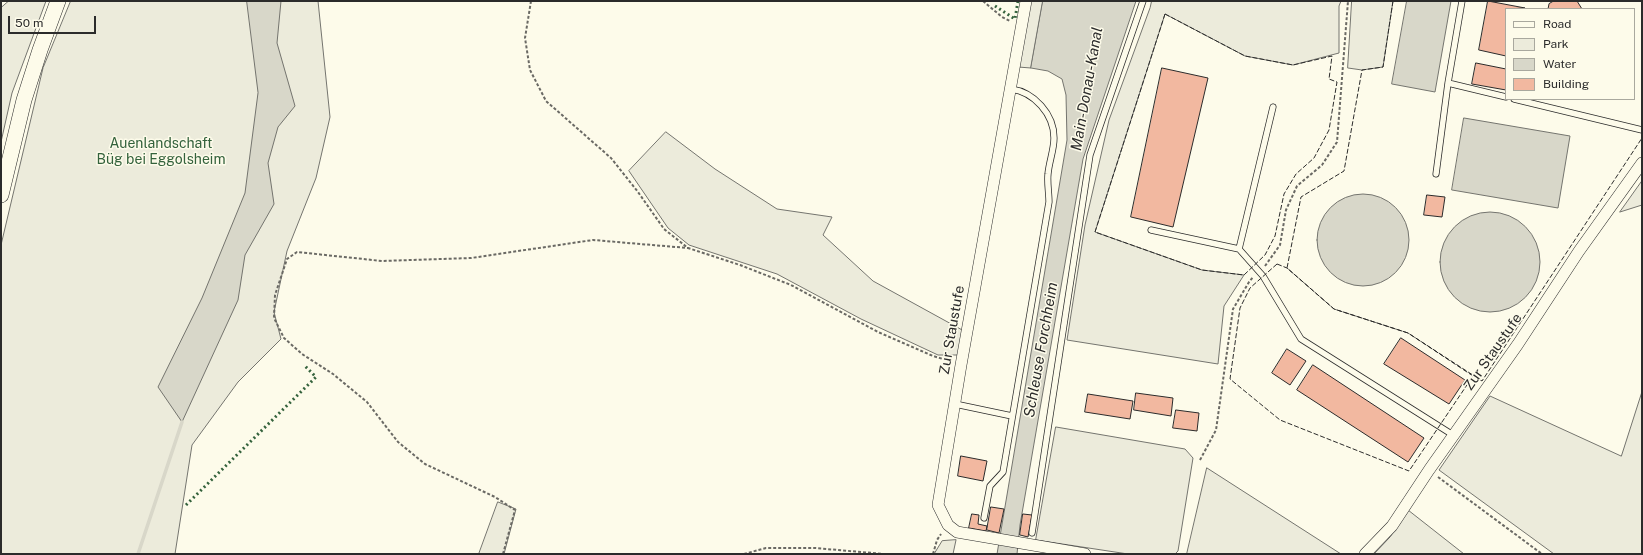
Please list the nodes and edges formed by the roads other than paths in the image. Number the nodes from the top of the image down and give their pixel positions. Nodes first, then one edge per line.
1 (58, 1) edge
2 (1026, 1) edge
3 (1143, 1) edge
4 (1462, 1) edge
5 (1448, 83) junction
6 (1011, 88) junction
7 (1505, 97) edge
8 (1518, 100) edge
9 (1273, 107) dead end
10 (1642, 130) edge
11 (1642, 163) edge
12 (1436, 174) dead end
13 (1, 195) edge
14 (1150, 230) dead end
15 (1239, 249) junction
16 (955, 404) junction
17 (1012, 416) junction
18 (1453, 436) junction
19 (984, 518) dead end
20 (1031, 538) junction
21 (1084, 554) edge
22 (1365, 554) edge

1 - 13 main road
2 - 6 street, Zur Staustufe
3 - 20 lane
4 - 5 lane
5 - 7 lane
5 - 12 lane
6 - 16 street, Zur Staustufe
6 - 17 lane
8 - 10 lane
9 - 15 lane
11 - 18 street, Zur Staustufe
14 - 15 lane
15 - 18 lane
16 - 17 lane
16 - 20 street, Zur Staustufe
17 - 19 lane
18 - 22 street, Zur Staustufe
20 - 21 street

